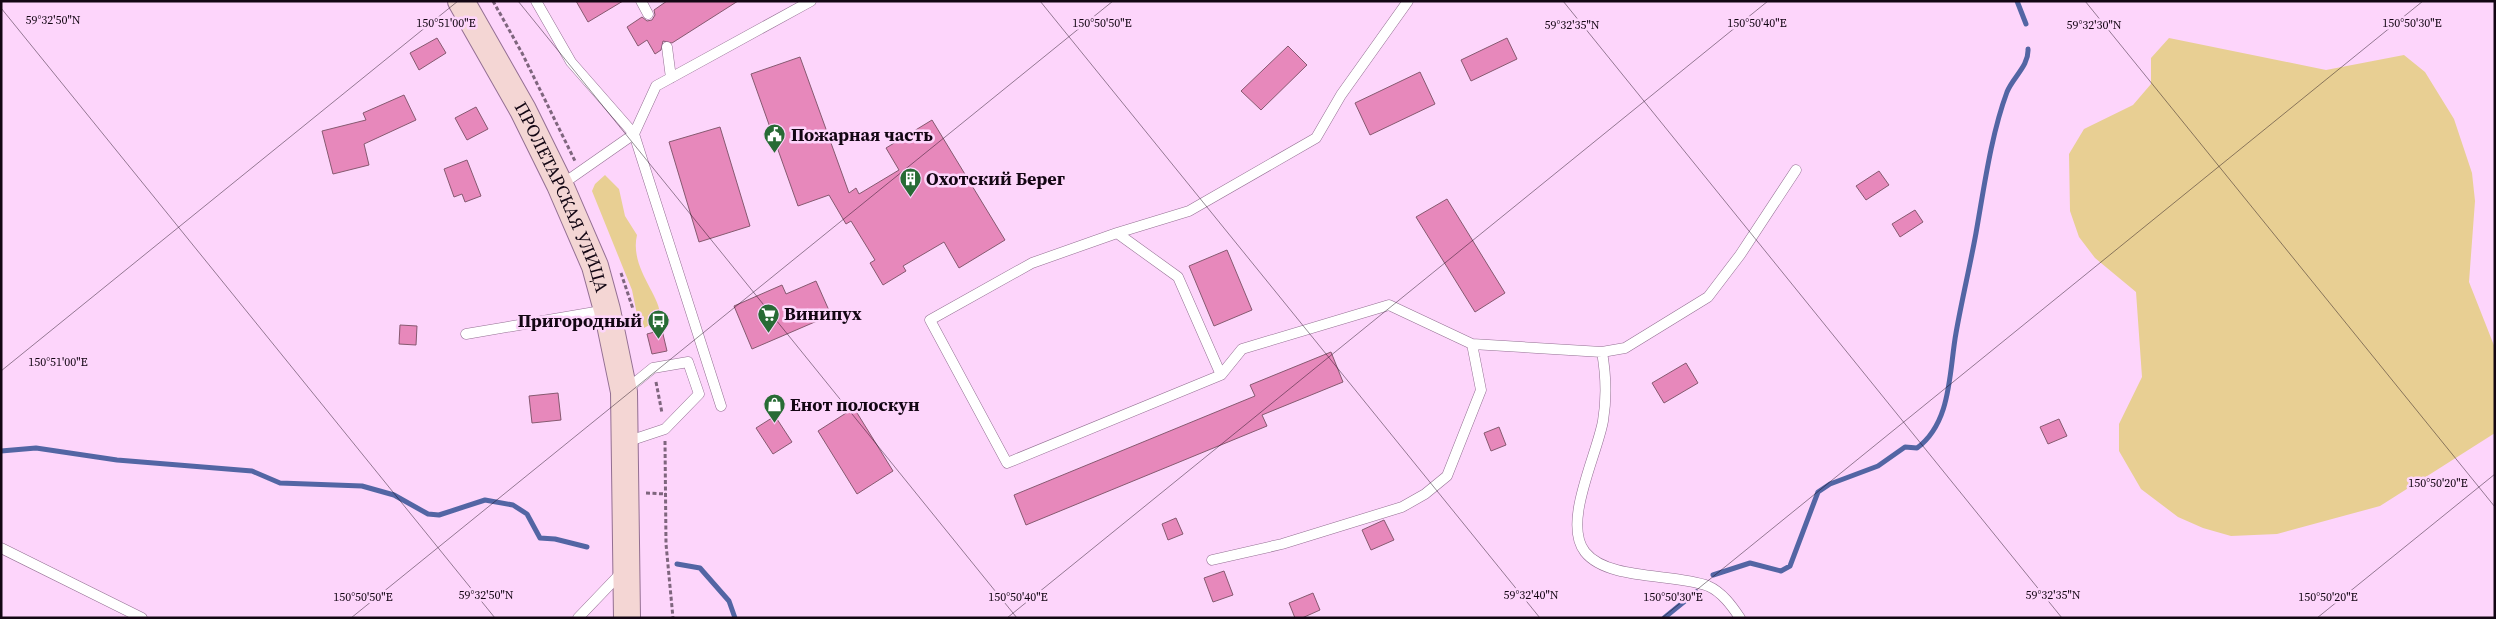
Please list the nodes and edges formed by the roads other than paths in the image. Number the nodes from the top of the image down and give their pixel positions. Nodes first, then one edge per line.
1 (461, 1) edge
2 (536, 1) edge
3 (641, 1) edge
4 (811, 1) edge
5 (1408, 1) edge
6 (648, 14) dead end
7 (666, 46) dead end
8 (671, 78) junction
9 (634, 134) junction
10 (1796, 170) dead end
11 (570, 178) junction
12 (1117, 233) junction
13 (608, 310) junction
14 (466, 334) dead end
15 (1472, 344) junction
16 (1602, 352) junction
17 (1221, 375) junction
18 (624, 392) junction
19 (721, 406) dead end
20 (626, 442) junction
21 (1, 548) edge
22 (1212, 560) dead end
23 (627, 568) junction
24 (142, 618) edge
25 (578, 618) edge
26 (627, 618) edge
27 (1740, 618) edge

1 - 11 main road, ПРОЛЕТАРСКАЯ УЛИЦА
2 - 9 lane
3 - 6 lane
4 - 8 lane
5 - 12 lane
7 - 8 lane
8 - 9 lane
9 - 11 lane
9 - 19 lane
10 - 16 lane
11 - 13 main road, ПРОЛЕТАРСКАЯ УЛИЦА
12 - 17 lane
12 - 17 lane
13 - 14 lane
13 - 18 main road, ПРОЛЕТАРСКАЯ УЛИЦА
15 - 16 lane
15 - 17 lane
15 - 22 lane
16 - 27 lane
18 - 20 main road, ПРОЛЕТАРСКАЯ УЛИЦА
18 - 20 lane
20 - 23 main road, ПРОЛЕТАРСКАЯ УЛИЦА
21 - 24 lane
23 - 25 lane
23 - 26 main road, ПРОЛЕТАРСКАЯ УЛИЦА

